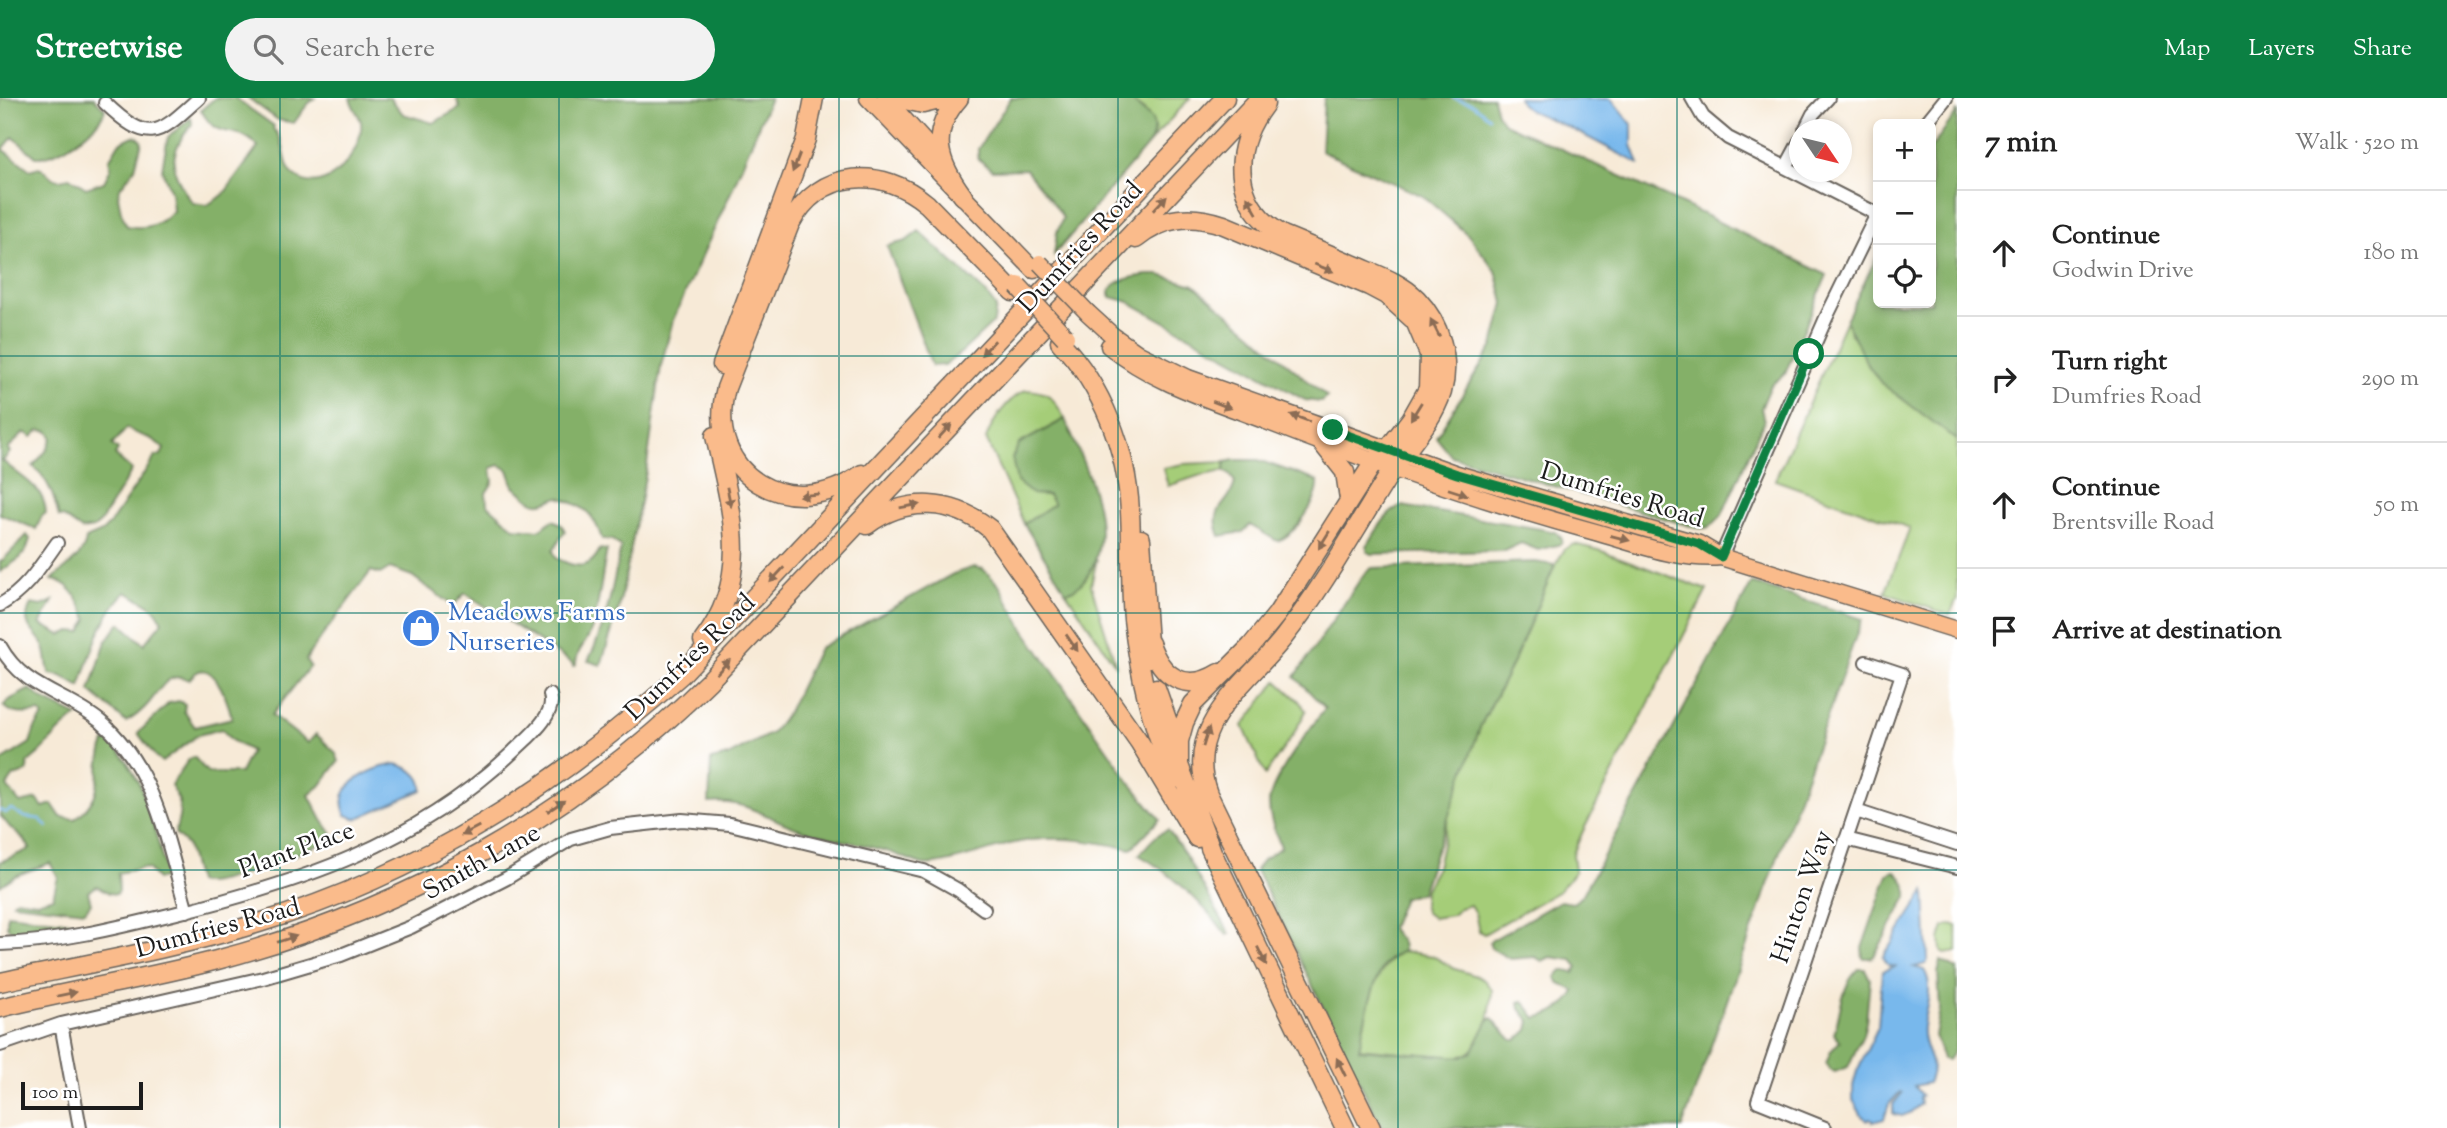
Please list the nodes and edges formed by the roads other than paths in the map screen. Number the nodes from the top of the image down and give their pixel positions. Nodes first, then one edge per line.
1 (199, 98) edge
2 (814, 98) edge
3 (868, 98) edge
4 (885, 98) edge
5 (896, 98) edge
6 (948, 98) edge
7 (959, 98) edge
8 (1225, 98) edge
9 (1260, 98) edge
10 (1270, 98) edge
11 (1692, 98) edge
12 (1828, 98) edge
13 (1946, 98) edge
14 (105, 103) dead end
15 (1810, 119) edge
16 (1930, 119) edge
17 (1789, 161) edge
18 (942, 162) junction
19 (1786, 167) junction
20 (963, 196) junction
21 (1873, 210) edge
22 (1873, 223) edge
23 (767, 244) junction
24 (1037, 266) junction
25 (1016, 289) junction
26 (1055, 313) junction
27 (1084, 317) junction
28 (1063, 340) junction
29 (1322, 443) junction
30 (890, 453) junction
31 (1389, 459) junction
32 (1349, 499) junction
33 (57, 543) dead end
34 (832, 553) junction
35 (1721, 557) junction
36 (0, 605) edge
37 (1957, 629) edge
38 (1147, 633) junction
39 (0, 646) edge
40 (1866, 662) dead end
41 (1234, 663) junction
42 (550, 695) dead end
43 (645, 706) junction
44 (1178, 752) junction
45 (1856, 811) junction
46 (1846, 839) junction
47 (1957, 844) edge
48 (1214, 857) junction
49 (1957, 867) edge
50 (1233, 895) junction
51 (984, 909) dead end
52 (187, 911) junction
53 (1276, 936) junction
54 (0, 944) edge
55 (0, 982) edge
56 (0, 1008) edge
57 (61, 1024) junction
58 (0, 1045) edge
59 (80, 1128) edge
60 (1345, 1128) edge
61 (1371, 1128) edge
62 (1825, 1128) edge

1 - 14 street
2 -> 23 highway
3 - 20 main road
4 - 18 main road
5 - 6 highway
7 - 18 highway
8 -> 30 highway
26 -> 9 highway, Dumfries Road
31 -> 10 highway
11 - 19 street
12 - 15 street
13 - 16 street
17 - 19 street
18 - 20 highway
18 - 24 main road
19 - 21 street
20 - 24 main road
22 - 35 street
23 - 25 highway
23 -> 43 highway
24 - 27 main road, bridge
25 - 28 highway
30 -> 25 highway
26 -> 31 highway
34 -> 26 highway, Dumfries Road
27 -> 29 main road
31 -> 27 main road
28 - 38 highway
28 - 48 highway
29 - 31 main road
29 - 32 highway
30 -> 43 highway, Dumfries Road
31 - 32 highway
31 - 35 main road, Dumfries Road
53 -> 31 highway
32 -> 41 highway
33 - 36 street
34 -> 50 highway
56 -> 34 highway, Dumfries Road
35 - 37 main road, Dumfries Road
38 - 41 highway
38 - 44 highway
39 - 52 street
40 - 45 street, Hinton Way
41 - 44 highway
42 - 52 street, Plant Place
43 -> 55 highway, Dumfries Road
44 - 48 highway
44 - 53 highway
45 - 46 street, Hinton Way
45 - 47 street
46 - 49 street
46 - 62 street, Hinton Way
48 - 50 highway
50 -> 60 highway
51 - 57 street, Smith Lane
52 - 54 street, Plant Place
61 -> 53 highway
57 - 58 street, Smith Lane
57 - 59 street

